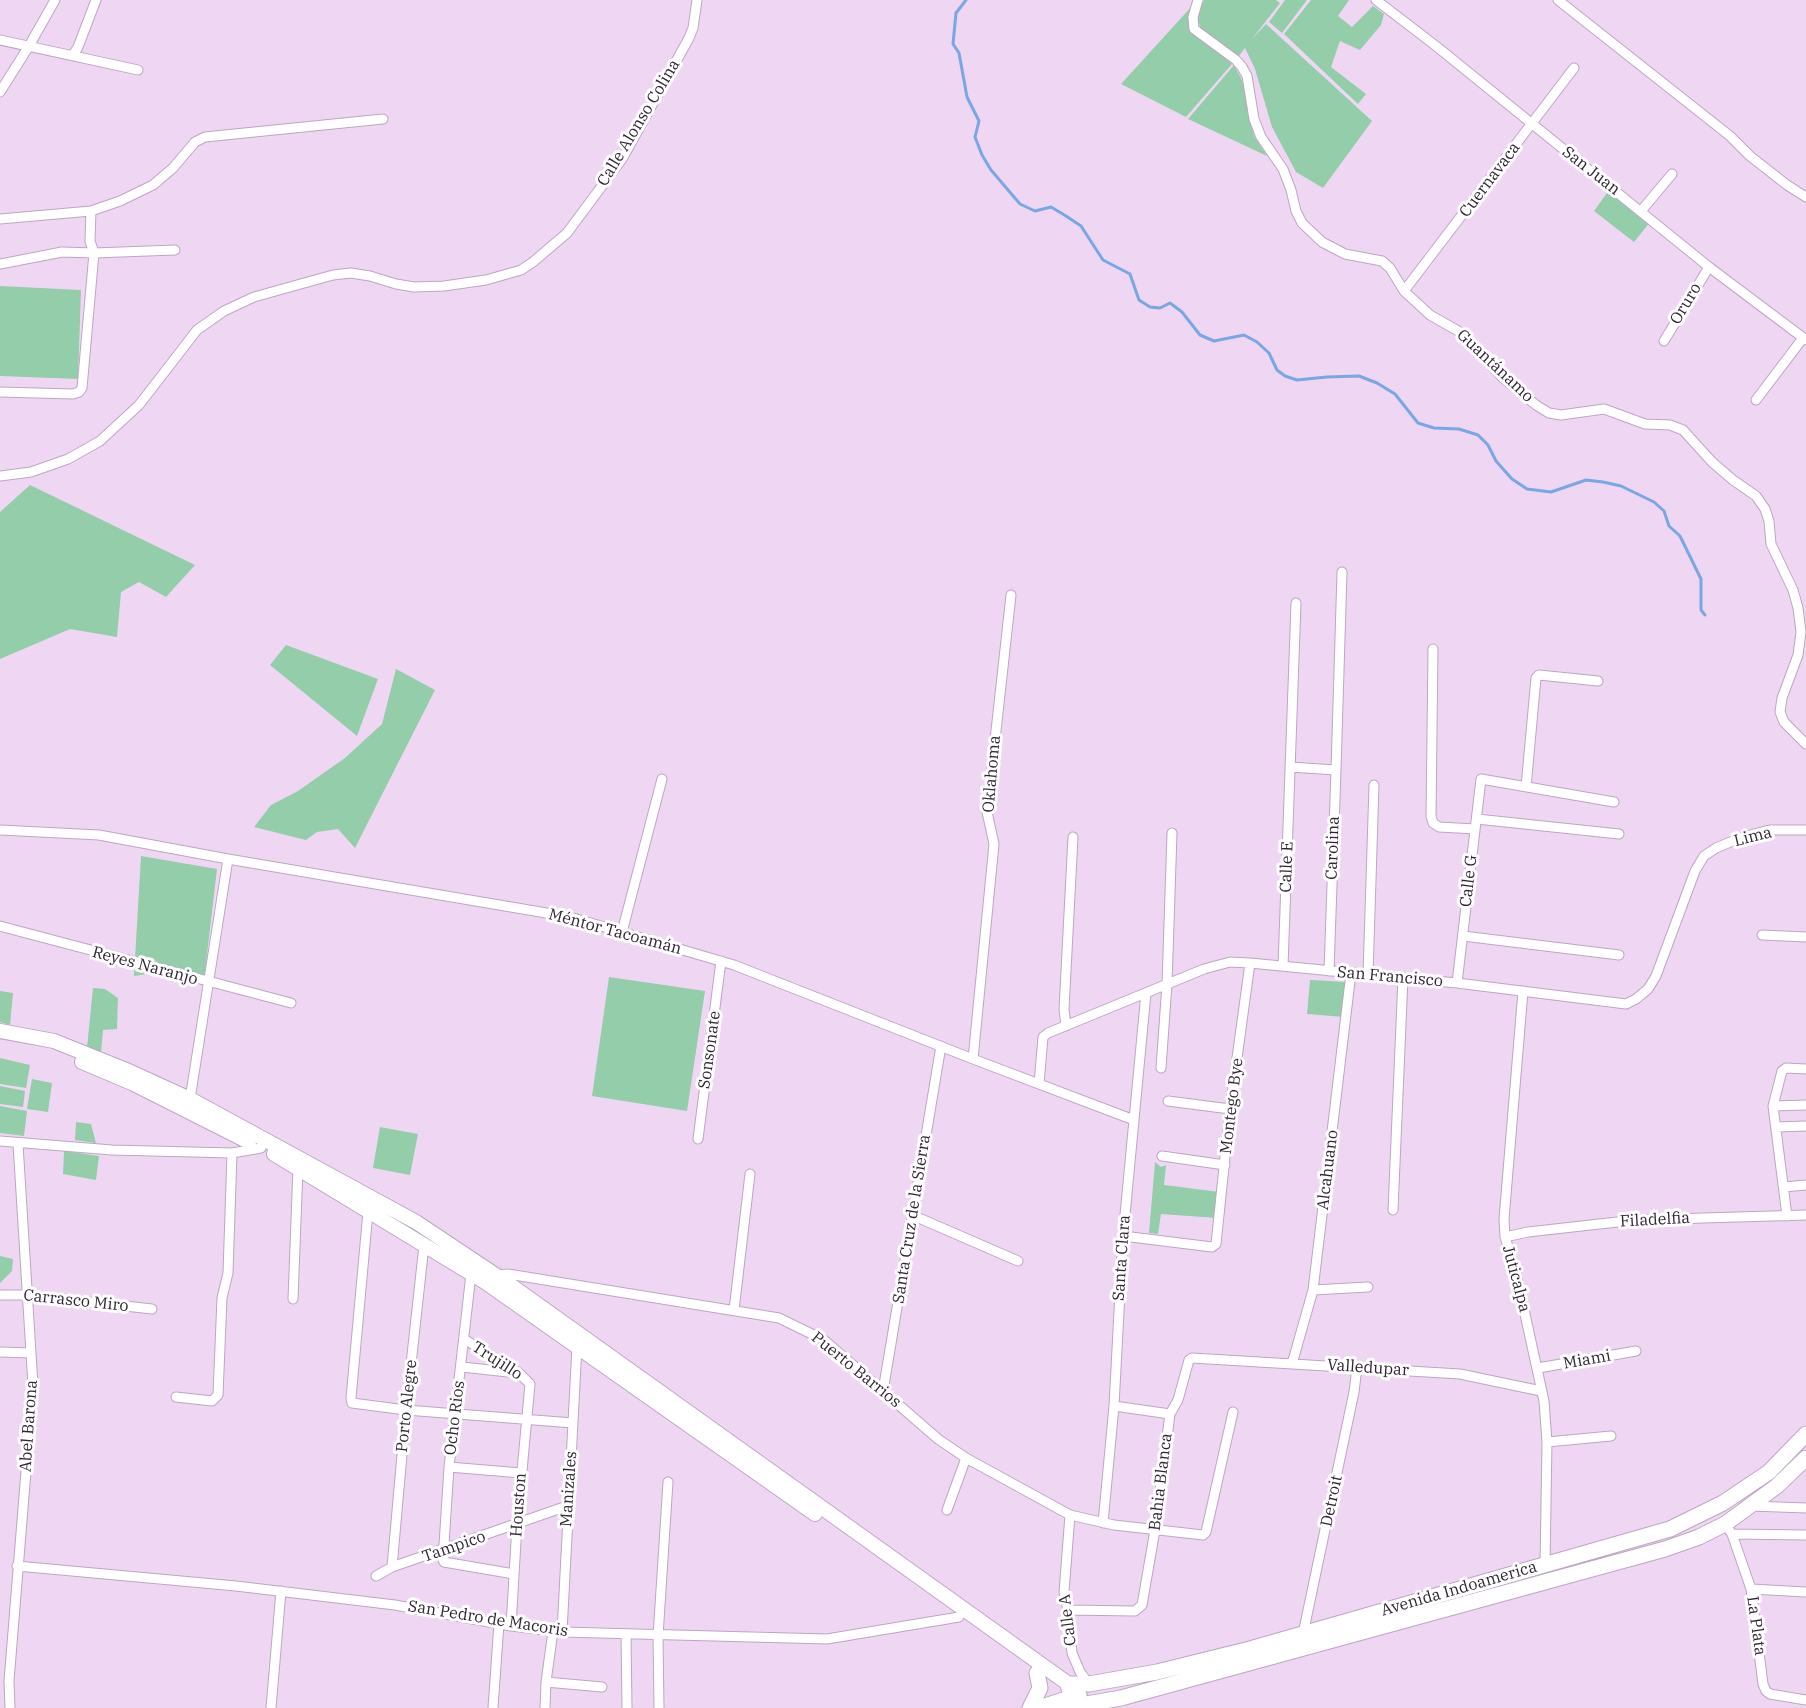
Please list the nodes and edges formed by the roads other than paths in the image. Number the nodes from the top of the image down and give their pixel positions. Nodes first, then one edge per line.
1 (55, 0) edge
2 (96, 0) edge
3 (697, 0) edge
4 (1197, 0) edge
5 (1376, 0) edge
6 (1558, 0) edge
7 (0, 40) edge
8 (29, 46) junction
9 (73, 56) junction
10 (1574, 68) dead end
11 (138, 70) dead end
12 (0, 92) edge
13 (383, 119) dead end
14 (1532, 124) junction
15 (1672, 174) dead end
16 (1806, 197) edge
17 (91, 211) junction
18 (1641, 211) junction
19 (0, 219) edge
20 (175, 250) dead end
21 (94, 253) junction
22 (0, 264) edge
23 (1709, 267) junction
24 (1404, 291) junction
25 (1805, 339) edge
26 (1664, 341) dead end
27 (0, 392) edge
28 (1756, 400) dead end
29 (0, 476) edge
30 (1342, 572) dead end
31 (1011, 595) dead end
32 (1296, 603) dead end
33 (1433, 649) dead end
34 (1598, 681) dead end
35 (1806, 744) edge
36 (1290, 767) junction
37 (1336, 770) junction
38 (662, 779) dead end
39 (1374, 785) dead end
40 (1526, 787) junction
41 (1614, 802) dead end
42 (1476, 824) junction
43 (0, 830) edge
44 (1806, 830) edge
45 (1172, 833) dead end
46 (1619, 834) dead end
47 (1073, 837) dead end
48 (1704, 856) joint
49 (228, 859) junction
50 (0, 926) edge
51 (622, 932) junction
52 (1762, 935) dead end
53 (1463, 936) junction
54 (1806, 937) edge
55 (1619, 955) dead end
56 (722, 961) junction
57 (1250, 963) junction
58 (1283, 966) junction
59 (1329, 971) junction
60 (1351, 973) junction
61 (1368, 975) junction
62 (1403, 978) junction
63 (209, 983) junction
64 (1457, 983) junction
65 (1167, 984) junction
66 (1523, 991) junction
67 (1146, 993) junction
68 (291, 1003) dead end
69 (1066, 1026) junction
70 (0, 1031) edge
71 (23, 1035) junction
72 (940, 1046) junction
73 (973, 1059) junction
74 (1161, 1068) dead end
75 (1806, 1069) edge
76 (1039, 1084) junction
77 (190, 1099) junction
78 (1168, 1101) dead end
79 (1806, 1105) edge
80 (1773, 1106) junction
81 (1230, 1109) junction
82 (1134, 1120) junction
83 (1806, 1126) edge
84 (1776, 1127) junction
85 (698, 1139) dead end
86 (0, 1141) edge
87 (18, 1144) junction
88 (261, 1148) junction
89 (232, 1153) junction
90 (1162, 1156) dead end
91 (1225, 1165) junction
92 (298, 1168) junction
93 (750, 1174) dead end
94 (1806, 1185) edge
95 (1784, 1187) junction
96 (1393, 1210) dead end
97 (368, 1212) junction
98 (912, 1215) junction
99 (1806, 1215) edge
100 (1787, 1216) junction
101 (1123, 1236) junction
102 (1506, 1237) junction
103 (424, 1245) junction
104 (1018, 1261) dead end
105 (471, 1274) junction
106 (489, 1278) junction
107 (1368, 1287) dead end
108 (1313, 1290) junction
109 (0, 1295) edge
110 (28, 1295) junction
111 (293, 1299) dead end
112 (152, 1309) dead end
113 (734, 1310) junction
114 (464, 1339) junction
115 (577, 1346) junction
116 (1636, 1351) dead end
117 (0, 1352) edge
118 (31, 1353) junction
119 (1192, 1358) joint
120 (1292, 1364) junction
121 (462, 1367) junction
122 (1357, 1367) junction
123 (1538, 1368) junction
124 (519, 1373) junction
125 (530, 1384) joint
126 (883, 1391) junction
127 (1541, 1391) junction
128 (177, 1397) dead end
129 (1114, 1406) junction
130 (406, 1410) junction
131 (1233, 1412) dead end
132 (456, 1413) junction
133 (1170, 1414) junction
134 (526, 1419) junction
135 (573, 1423) junction
136 (1806, 1434) edge
137 (1611, 1436) dead end
138 (1547, 1442) junction
139 (966, 1458) junction
140 (1806, 1458) edge
141 (449, 1467) junction
142 (521, 1473) junction
143 (668, 1482) dead end
144 (567, 1506) junction
145 (1751, 1506) junction
146 (1806, 1508) edge
147 (946, 1510) dead end
148 (1070, 1515) junction
149 (1103, 1523) junction
150 (517, 1525) junction
151 (1728, 1529) junction
152 (1155, 1530) junction
153 (1806, 1535) edge
154 (445, 1551) junction
155 (1545, 1565) junction
156 (17, 1566) junction
157 (392, 1567) junction
158 (514, 1574) junction
159 (376, 1576) dead end
160 (1751, 1589) junction
161 (281, 1592) junction
162 (1806, 1592) edge
163 (1068, 1610) junction
164 (959, 1617) junction
165 (500, 1623) junction
166 (511, 1626) junction
167 (558, 1631) junction
168 (626, 1634) junction
169 (1303, 1634) junction
170 (658, 1636) junction
171 (1037, 1672) junction
172 (4, 1680) edge
173 (546, 1682) junction
174 (602, 1687) dead end
175 (1083, 1700) edge
176 (1806, 1700) edge
177 (1119, 1703) edge
178 (10, 1708) edge
179 (271, 1708) edge
180 (493, 1708) edge
181 (544, 1708) edge
182 (627, 1708) edge
183 (659, 1708) edge
184 (1030, 1708) edge
185 (1039, 1708) edge

1 - 8 street
2 - 9 street
3 - 29 street, Calle Alonso Colina
4 - 24 street, Guantánamo
5 - 14 street, San Juan
6 - 16 street
7 - 8 street
8 - 9 street
8 - 12 street
9 - 11 street
10 - 14 street, Cuernavaca
13 - 17 street
14 - 18 street, San Juan
14 - 24 street, Cuernavaca
15 - 18 street
17 - 19 street
17 - 21 street
18 - 23 street, San Juan
20 - 21 street
21 - 22 street
21 - 27 street
23 - 25 street, San Juan
23 - 26 street, Oruro
24 - 35 street, Guantánamo
25 - 28 street
30 - 37 street, Carolina
31 - 73 street, Oklahoma
32 - 36 street, Calle E
33 - 42 street
34 - 40 street
36 - 37 street
36 - 58 street, Calle E
37 - 59 street, Carolina
38 - 51 street
39 - 61 street
40 - 41 street
40 - 42 street, Calle G
42 - 46 street
42 - 53 street, Calle G
43 - 49 street, Méntor Tacoamán
44 - 48 street, Lima
45 - 65 street
47 - 69 street
48 - 66 street, San Francisco
49 - 51 street, Méntor Tacoamán
49 - 63 street
50 - 63 street, Reyes Naranjo
51 - 56 street, Méntor Tacoamán
52 - 54 street
53 - 55 street
53 - 64 street, Calle G
56 - 72 street, Méntor Tacoamán
56 - 85 street, Sonsonate
57 - 58 street, San Francisco
57 - 65 street, San Francisco
57 - 81 street, Montego Bye
58 - 59 street, San Francisco
59 - 60 street, San Francisco
60 - 61 street, San Francisco
60 - 108 street, Alcahuano
61 - 62 street, San Francisco
62 - 64 street, San Francisco
62 - 96 street
63 - 68 street, Reyes Naranjo
63 - 77 street
64 - 66 street, San Francisco
65 - 67 street, San Francisco
65 - 74 street
66 - 102 street, Juticalpa
67 - 69 street, San Francisco
67 - 82 street, Santa Clara
69 - 76 street, San Francisco
70 - 71 street
71 - 77 street
71 - 88 street
72 - 73 street, Méntor Tacoamán
72 - 98 street, Santa Cruz de la Sierra
73 - 76 street, Méntor Tacoamán
75 - 80 street
76 - 82 street, Méntor Tacoamán
77 - 106 street
78 - 81 street
79 - 80 street
80 - 84 street
81 - 91 street, Montego Bye
82 - 101 street, Santa Clara
83 - 84 street
84 - 95 street
86 - 87 street
87 - 89 street
87 - 110 street, Abel Barona
88 - 89 street
88 - 92 street
89 - 128 street
90 - 91 street
91 - 101 street, Montego Bye
92 - 97 street
92 - 111 street
93 - 113 street
94 - 95 street
95 - 100 street
97 - 103 street
97 - 130 street
98 - 104 street
98 - 126 street, Santa Cruz de la Sierra
99 - 100 street, Filadelfia
100 - 102 street, Filadelfia
101 - 129 street, Santa Clara
102 - 123 street, Juticalpa
103 - 105 street
103 - 130 street, Porto Alegre
105 - 106 street
105 - 114 street, Ocho Rios
106 - 113 street, Puerto Barrios
106 - 115 street
106 - 175 street
107 - 108 street
108 - 120 street, Alcahuano
109 - 110 street, Carrasco Miro
110 - 112 street, Carrasco Miro
110 - 118 street, Abel Barona
113 - 126 street, Puerto Barrios
114 - 121 street, Ocho Rios
114 - 124 street, Trujillo
115 - 135 street, Manizales
115 - 164 street
116 - 123 street, Miami
117 - 118 street
118 - 156 street, Abel Barona
119 - 120 street, Valledupar
119 - 133 street, Bahia Blanca
120 - 122 street, Valledupar
121 - 124 street
121 - 132 street, Ocho Rios
122 - 127 street, Valledupar
122 - 169 street, Detroit
123 - 127 street, Juticalpa
124 - 125 street, Trujillo
125 - 134 street, Houston
126 - 139 street, Puerto Barrios
127 - 138 street, Juticalpa
129 - 133 street
129 - 149 street, Santa Clara
130 - 132 street
130 - 157 street, Porto Alegre
131 - 152 street, Puerto Barrios
132 - 134 street
132 - 141 street, Ocho Rios
133 - 152 street, Bahia Blanca
134 - 135 street
134 - 142 street, Houston
135 - 144 street, Manizales
136 - 155 main road, Avenida Indoamerica
137 - 138 street
138 - 155 street, Juticalpa
139 - 147 street
139 - 148 street, Puerto Barrios
140 - 145 main road, Avenida Indoamerica
141 - 142 street
141 - 154 street, Ocho Rios
142 - 150 street, Houston
143 - 170 street
144 - 150 street, Tampico
144 - 167 street, Manizales
145 - 146 street
145 - 151 main road, Avenida Indoamerica
148 - 149 street, Puerto Barrios
148 - 163 street, Calle A
149 - 152 street, Puerto Barrios
150 - 154 street, Tampico
150 - 158 street, Houston
151 - 153 street
151 - 160 street, La Plata
151 - 177 main road, Avenida Indoamerica
152 - 163 street, Bahia Blanca
154 - 157 street, Tampico
154 - 158 street, Ocho Rios
155 - 169 main road, Avenida Indoamerica
156 - 161 street, San Pedro de Macoris
156 - 172 street, Abel Barona
157 - 159 street, Tampico
158 - 166 street, Houston
160 - 162 street
160 - 176 street, La Plata
161 - 165 street, San Pedro de Macoris
161 - 179 street
163 - 175 street, Calle A
164 - 170 street, San Pedro de Macoris
164 - 171 street
165 - 166 street, San Pedro de Macoris
165 - 180 street
166 - 167 street, San Pedro de Macoris
167 - 168 street, San Pedro de Macoris
167 - 173 street, Manizales
168 - 170 street, San Pedro de Macoris
168 - 182 street
169 - 175 main road, Avenida Indoamerica
170 - 183 street
171 - 175 street
171 - 184 main road
172 - 178 street, Abel Barona
173 - 174 street
173 - 181 street, Manizales
175 - 177 main road, Avenida Indoamerica
175 - 185 main road

